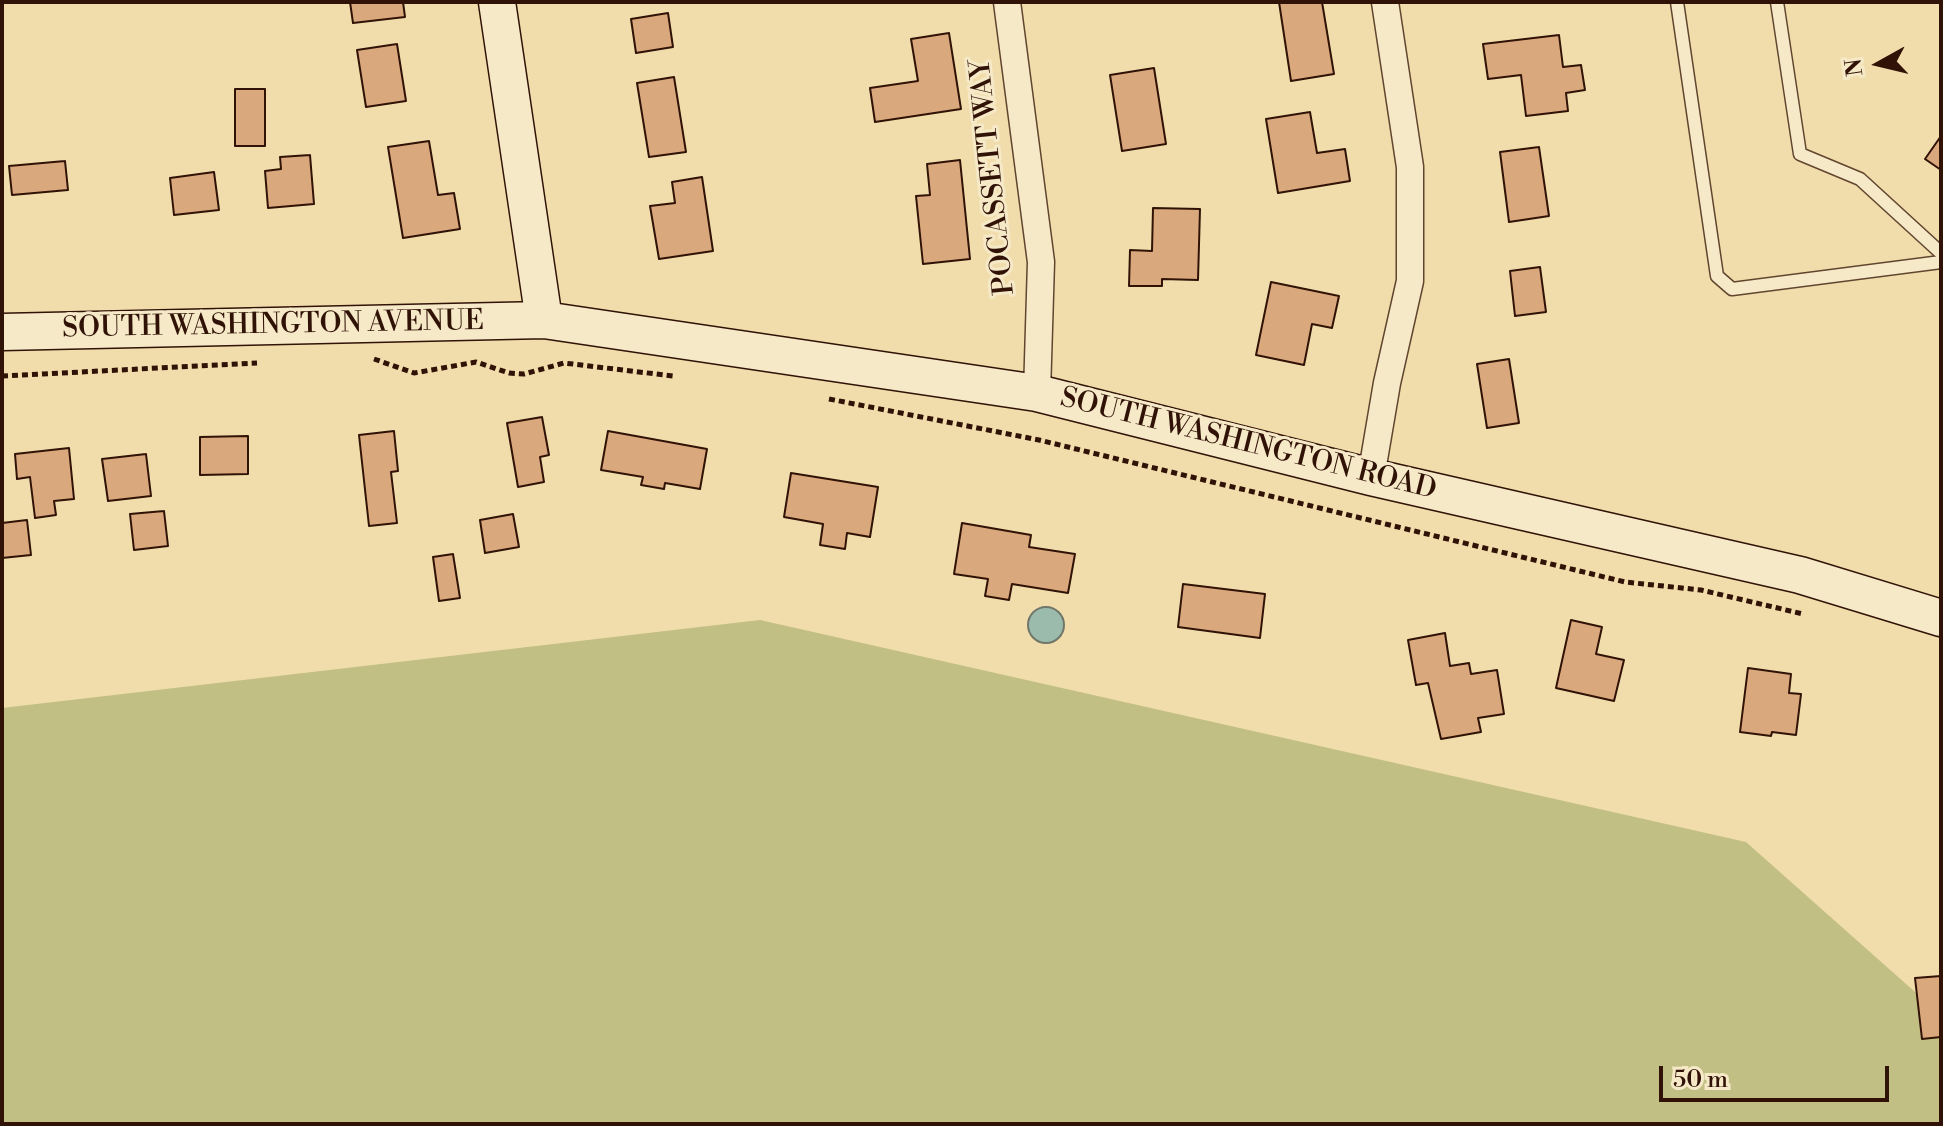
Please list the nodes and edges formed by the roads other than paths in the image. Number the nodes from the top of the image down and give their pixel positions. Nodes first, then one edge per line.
1 (497, 2) edge
2 (1007, 2) edge
3 (1385, 2) edge
4 (1677, 2) edge
5 (1777, 2) edge
6 (1941, 253) edge
7 (1941, 262) edge
8 (544, 320) junction
9 (2, 332) edge
10 (1037, 393) junction
11 (1371, 477) junction
12 (1941, 618) edge

1 - 8 street
2 - 10 street, POCASSETT WAY
3 - 11 street
4 - 7 lane
5 - 6 lane
8 - 9 street, SOUTH WASHINGTON AVENUE
8 - 10 street, SOUTH WASHINGTON ROAD
10 - 11 street, SOUTH WASHINGTON ROAD
11 - 12 street, SOUTH WASHINGTON ROAD

